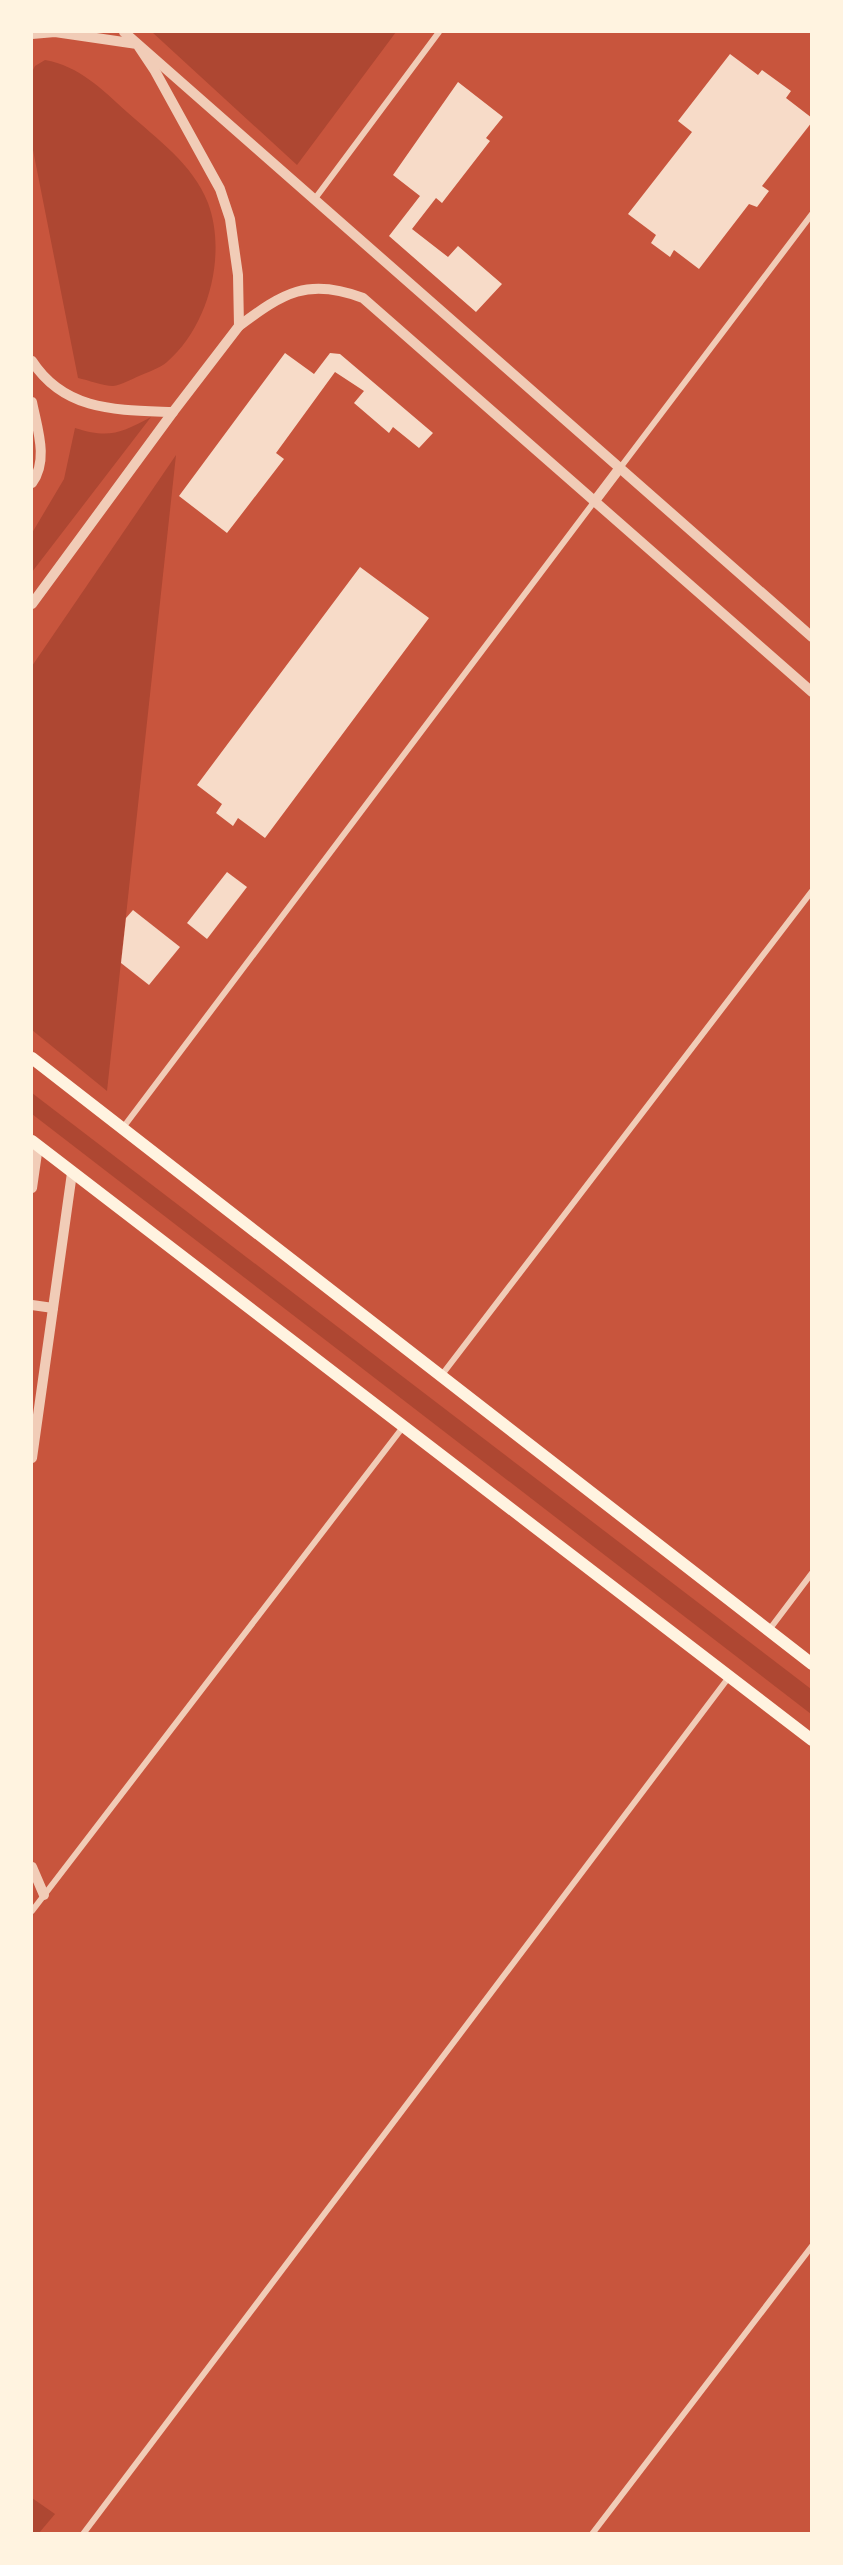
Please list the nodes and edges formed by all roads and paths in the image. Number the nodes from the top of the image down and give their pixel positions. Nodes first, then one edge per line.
1 (124, 32) edge
2 (439, 32) edge
3 (32, 34) edge
4 (137, 44) junction
5 (314, 200) junction
6 (812, 214) edge
7 (239, 326) junction
8 (32, 362) edge
9 (32, 402) edge
10 (173, 412) junction
11 (619, 469) junction
12 (32, 483) edge
13 (594, 502) junction
14 (32, 604) edge
15 (812, 637) edge
16 (812, 692) edge
17 (812, 891) edge
18 (32, 1058) edge
19 (122, 1129) junction
20 (35, 1144) edge
21 (72, 1173) junction
22 (32, 1188) edge
23 (32, 1305) edge
24 (53, 1308) junction
25 (441, 1376) junction
26 (403, 1427) junction
27 (32, 1458) edge
28 (812, 1573) edge
29 (768, 1631) junction
30 (812, 1664) edge
31 (729, 1677) junction
32 (812, 1740) edge
33 (32, 1867) edge
34 (44, 1894) junction
35 (32, 1911) edge
36 (812, 2246) edge
37 (83, 2534) edge
38 (592, 2534) edge

1 - 4 street
2 - 5 street
3 - 4 street
4 - 5 street
4 - 7 street
5 - 11 street
6 - 11 street
7 - 10 street
7 - 13 street
8 - 10 street
9 - 12 street
10 - 14 street
11 - 13 street
11 - 15 street
13 - 16 street
13 - 19 street
17 - 25 street
18 - 19 main road
19 - 25 main road
20 - 21 main road
20 - 22 street
21 - 24 street
21 - 26 main road
23 - 24 street
24 - 27 street
25 - 29 main road
26 - 31 main road
26 - 34 street
28 - 29 street
29 - 30 main road
31 - 32 main road
31 - 37 street
33 - 34 street
34 - 35 street
36 - 38 street

